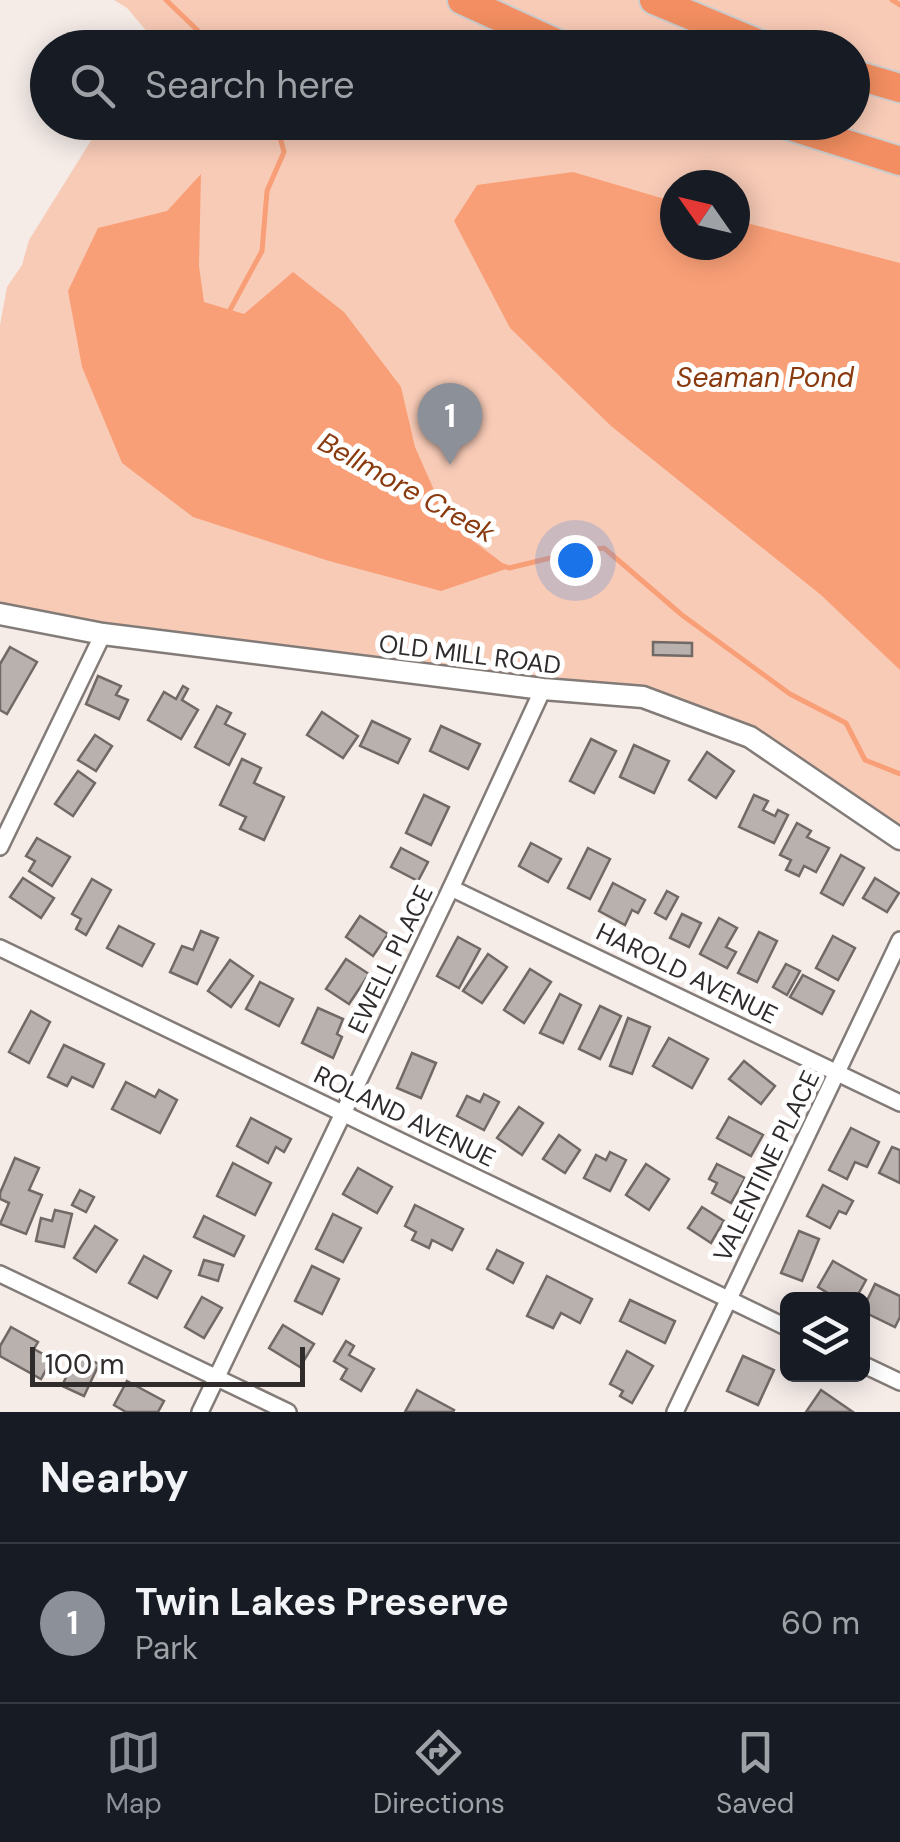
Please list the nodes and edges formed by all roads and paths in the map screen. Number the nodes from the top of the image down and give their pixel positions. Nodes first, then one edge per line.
1 (462, 0) edge
2 (654, 0) edge
3 (528, 30) edge
4 (725, 30) edge
5 (870, 79) edge
6 (900, 88) edge
7 (832, 140) edge
8 (900, 162) edge
9 (0, 614) edge
10 (103, 634) junction
11 (543, 689) junction
12 (900, 839) edge
13 (0, 846) edge
14 (452, 888) junction
15 (900, 940) edge
16 (0, 948) edge
17 (838, 1073) junction
18 (900, 1103) edge
19 (343, 1114) junction
20 (0, 1274) edge
21 (729, 1300) junction
22 (780, 1324) edge
23 (870, 1368) edge
24 (216, 1378) junction
25 (900, 1382) edge
26 (200, 1412) edge
27 (288, 1412) edge
28 (675, 1412) edge

1 - 3 highway
2 - 4 highway
5 - 6 highway
7 - 8 highway
9 - 10 street, OLD MILL ROAD
10 - 11 street, OLD MILL ROAD
10 - 13 street
11 - 12 street, OLD MILL ROAD
11 - 14 street, EWELL PLACE
14 - 17 street, HAROLD AVENUE
14 - 19 street, EWELL PLACE
15 - 17 street, VALENTINE PLACE
16 - 19 street, ROLAND AVENUE
17 - 18 street, HAROLD AVENUE
17 - 21 street, VALENTINE PLACE
19 - 21 street, ROLAND AVENUE
19 - 24 street, EWELL PLACE
20 - 24 street
21 - 22 street, ROLAND AVENUE
21 - 28 street, VALENTINE PLACE
23 - 25 street
24 - 26 street, EWELL PLACE
24 - 27 street

